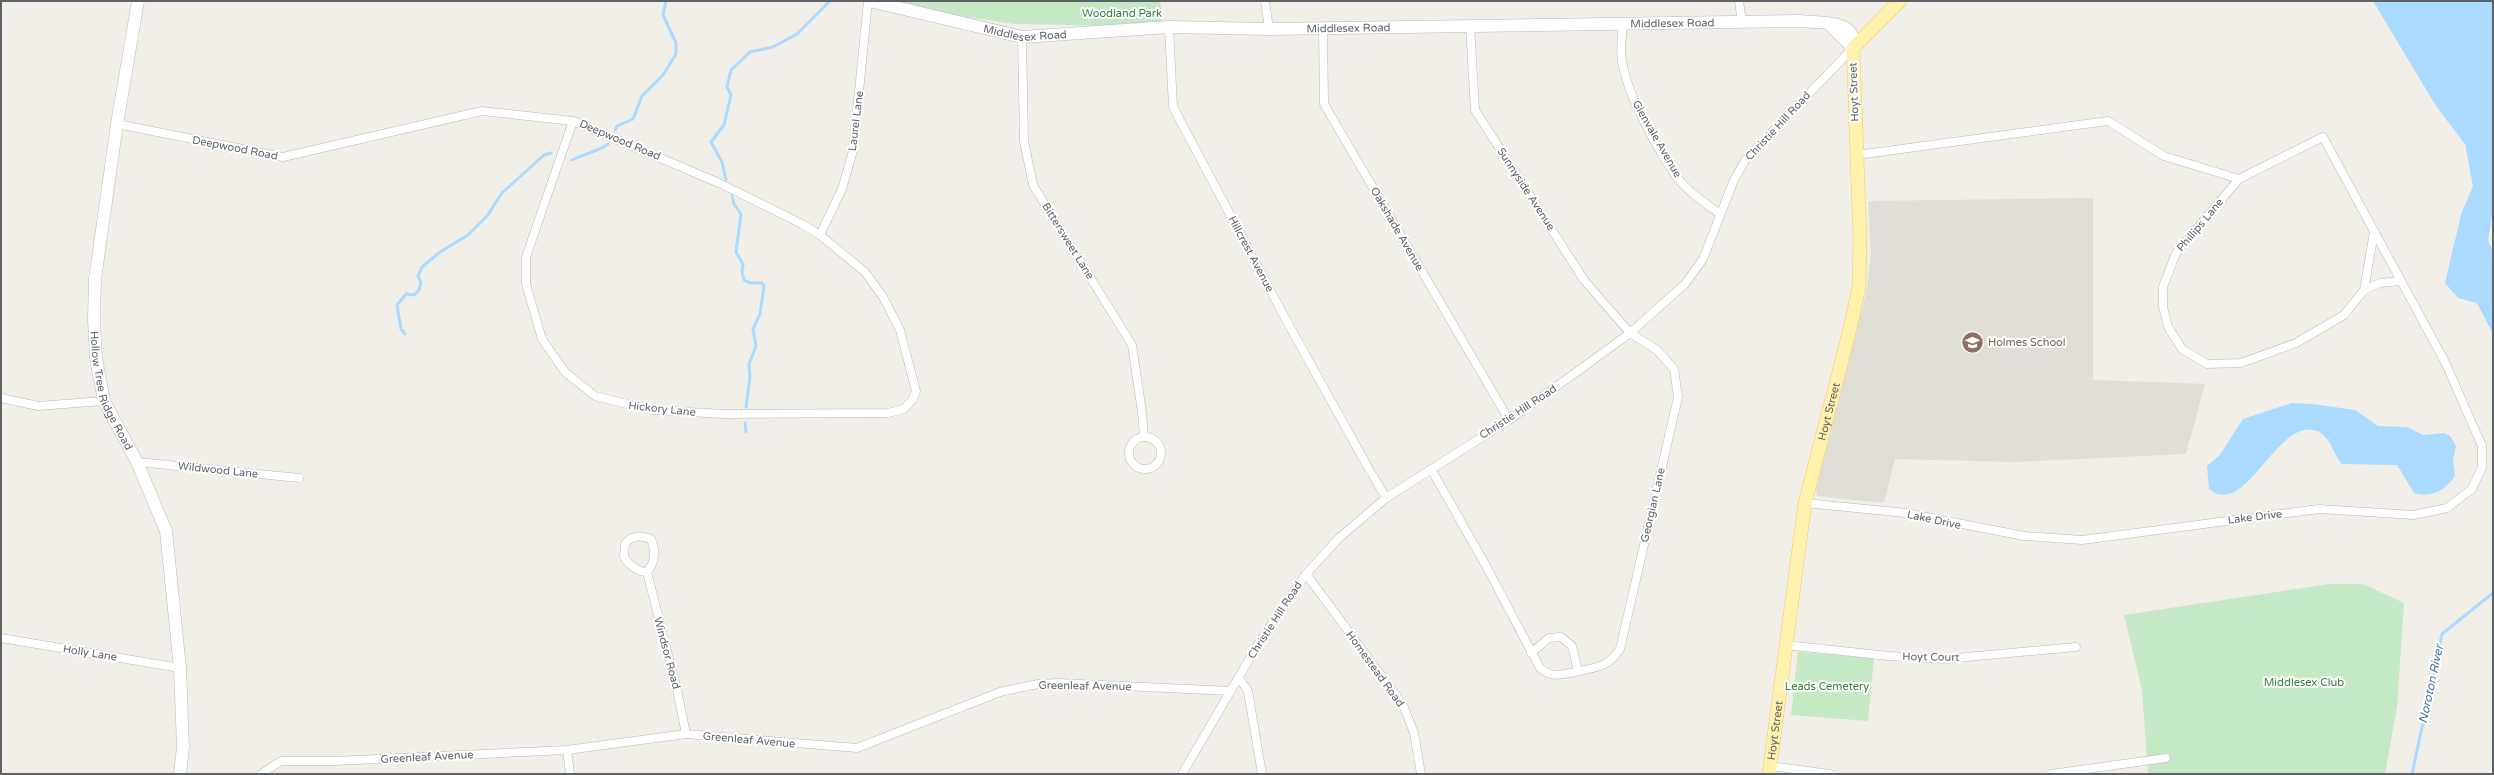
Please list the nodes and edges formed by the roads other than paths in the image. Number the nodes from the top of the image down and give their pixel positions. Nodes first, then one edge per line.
1 (138, 1) edge
2 (869, 1) edge
3 (1265, 1) edge
4 (1738, 1) edge
5 (1900, 1) edge
6 (1742, 22) junction
7 (1623, 24) junction
8 (1470, 26) junction
9 (1169, 27) junction
10 (1323, 27) junction
11 (1269, 28) junction
12 (1022, 37) junction
13 (1853, 48) junction
14 (573, 121) junction
15 (117, 124) junction
16 (1857, 155) junction
17 (2239, 179) junction
18 (1720, 214) junction
19 (2374, 232) junction
20 (820, 235) junction
21 (2401, 281) junction
22 (2364, 290) junction
23 (1630, 333) junction
24 (1, 398) edge
25 (913, 399) joint
26 (104, 401) junction
27 (1509, 420) junction
28 (1144, 437) junction
29 (137, 462) junction
30 (1430, 469) junction
31 (299, 478) dead end
32 (1386, 498) junction
33 (1805, 503) junction
34 (647, 572) junction
35 (1306, 574) junction
36 (1, 638) edge
37 (1785, 645) junction
38 (2076, 647) dead end
39 (1531, 653) junction
40 (180, 668) junction
41 (1578, 671) junction
42 (1239, 678) junction
43 (1231, 691) junction
44 (686, 734) junction
45 (567, 750) junction
46 (2166, 758) dead end
47 (1770, 770) edge
48 (180, 774) edge
49 (262, 774) edge
50 (570, 774) edge
51 (1182, 774) edge
52 (1262, 774) edge
53 (1421, 774) edge
54 (1830, 774) edge
55 (2052, 774) edge
56 (2062, 774) edge

1 - 15 street, Hollow Tree Ridge Road
2 - 12 street, Middlesex Road
2 - 20 street, Laurel Lane
3 - 11 street
4 - 6 street
5 - 13 main road
6 - 7 street, Middlesex Road
6 - 13 street, Middlesex Road
7 - 8 street, Middlesex Road
7 - 18 street, Glenvale Avenue
8 - 10 street, Middlesex Road
8 - 23 street, Sunnyside Avenue
9 - 11 street, Middlesex Road
9 - 12 street, Middlesex Road
9 - 32 street, Hillcrest Avenue
10 - 11 street, Middlesex Road
10 - 27 street, Oakshade Avenue
12 - 28 street, Bittersweet Lane
13 - 16 main road, Hoyt Street
13 - 18 street, Christie Hill Road
14 - 15 street, Deepwood Road
14 - 20 street, Deepwood Road
14 - 25 street, Hickory Lane
15 - 26 street, Hollow Tree Ridge Road
16 - 17 street
16 - 33 main road, Hoyt Street
17 - 19 street, Phillips Lane
17 - 22 street, Phillips Lane
18 - 23 street, Christie Hill Road
19 - 21 street, Phillips Lane
19 - 22 street, Phillips Lane
20 - 25 street, Deepwood Road
21 - 22 street, Phillips Lane
21 - 33 street, Lake Drive
23 - 27 street, Christie Hill Road
23 - 41 street, Georgian Lane
24 - 26 street
26 - 29 street, Hollow Tree Ridge Road
27 - 30 street, Christie Hill Road
28 - 28 street
29 - 31 street, Wildwood Lane
29 - 40 street, Hollow Tree Ridge Road
30 - 32 street, Christie Hill Road
30 - 39 street, Georgian Lane
32 - 35 street, Christie Hill Road
33 - 37 main road, Hoyt Street
34 - 34 street
34 - 44 street, Windsor Road
35 - 42 street, Christie Hill Road
35 - 53 street, Homestead Road
36 - 40 street, Holly Lane
37 - 38 street, Hoyt Court
37 - 47 main road, Hoyt Street
39 - 41 street, Georgian Lane
39 - 41 street
40 - 48 street, Hollow Tree Ridge Road
42 - 43 street, Christie Hill Road
42 - 52 street
43 - 44 street, Greenleaf Avenue
43 - 51 street, Christie Hill Road
44 - 45 street, Greenleaf Avenue
45 - 49 street, Greenleaf Avenue
45 - 50 street
46 - 56 street
47 - 54 street
55 - 56 street

